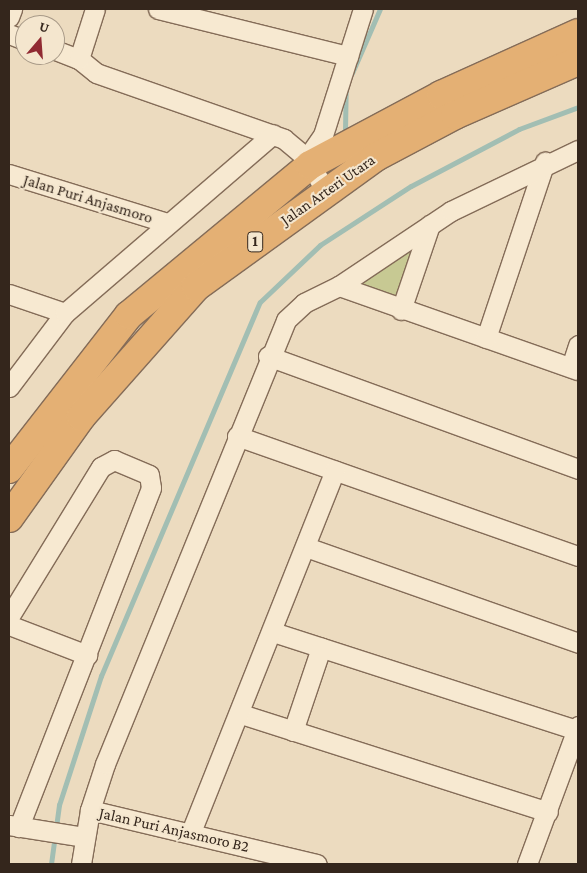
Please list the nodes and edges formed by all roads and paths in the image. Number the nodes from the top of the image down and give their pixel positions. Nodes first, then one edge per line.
1 (12, 9) edge
2 (95, 9) edge
3 (158, 9) edge
4 (363, 9) edge
5 (9, 17) edge
6 (578, 33) edge
7 (65, 54) edge
8 (348, 56) junction
9 (79, 59) junction
10 (578, 61) edge
11 (273, 134) junction
12 (578, 150) edge
13 (308, 161) junction
14 (545, 162) junction
15 (9, 174) edge
16 (325, 191) junction
17 (167, 223) junction
18 (430, 225) junction
19 (339, 286) junction
20 (9, 294) edge
21 (401, 310) junction
22 (65, 313) junction
23 (486, 338) junction
24 (578, 345) edge
25 (268, 356) junction
26 (575, 368) edge
27 (9, 387) edge
28 (237, 436) junction
29 (9, 469) edge
30 (578, 469) edge
31 (335, 471) junction
32 (9, 518) edge
33 (306, 547) junction
34 (578, 556) edge
35 (9, 617) edge
36 (9, 625) edge
37 (272, 632) junction
38 (578, 643) edge
39 (321, 648) junction
40 (87, 655) junction
41 (241, 714) junction
42 (578, 728) edge
43 (293, 731) junction
44 (90, 810) junction
45 (548, 812) junction
46 (20, 827) edge
47 (191, 832) junction
48 (79, 836) junction
49 (82, 864) edge
50 (317, 864) edge
51 (527, 864) edge

1 - 5 street
2 - 9 street
3 - 8 street
4 - 8 street
6 - 13 highway, Jalan Arteri Utara / 1
7 - 9 street
8 - 13 street
9 - 11 street
10 - 16 highway, Jalan Arteri Utara / 1
11 - 13 street
11 - 17 street
12 - 14 street
13 - 16 street
13 - 29 highway, Jalan Arteri Utara / 1
14 - 18 street
14 - 23 street
15 - 17 street, Jalan Puri Anjasmoro
16 - 32 highway, Jalan Arteri Utara / 1
17 - 22 street
18 - 19 street
18 - 21 street
19 - 21 street
19 - 25 street
20 - 22 street
21 - 23 street
22 - 27 street
23 - 26 street
24 - 26 street
25 - 28 street
25 - 30 street
28 - 31 street
28 - 44 street
31 - 33 street
31 - 34 street
33 - 37 street
33 - 38 street
35 - 40 street
36 - 40 street
37 - 39 street
37 - 41 street
39 - 42 street
39 - 43 street
40 - 46 street
41 - 43 street
41 - 47 street
42 - 45 street
43 - 45 street
44 - 47 street, Jalan Puri Anjasmoro B2
44 - 48 street
45 - 51 street
46 - 48 street
47 - 50 street, Jalan Puri Anjasmoro B2
48 - 49 street

